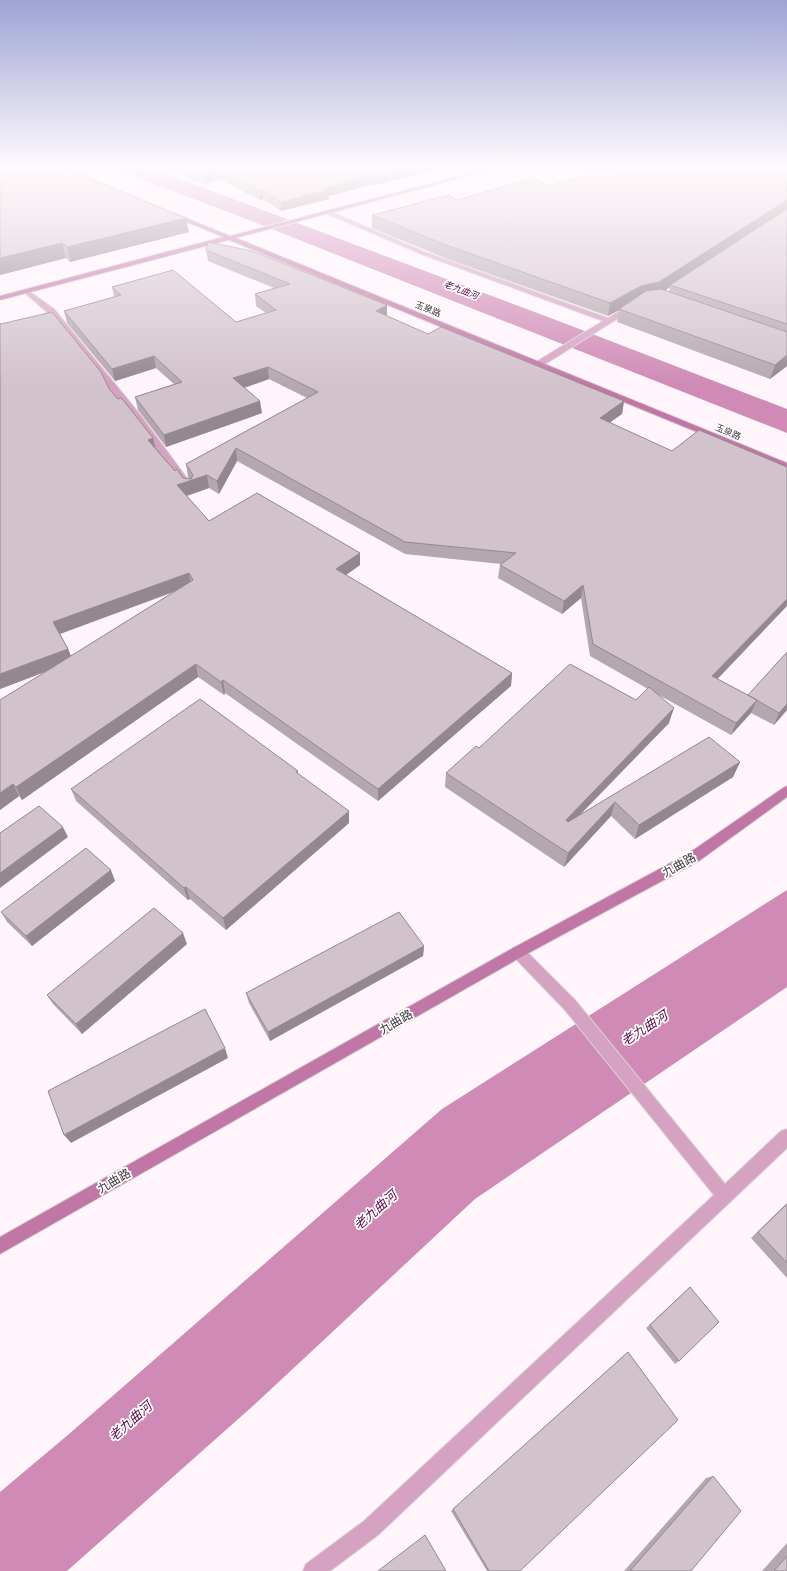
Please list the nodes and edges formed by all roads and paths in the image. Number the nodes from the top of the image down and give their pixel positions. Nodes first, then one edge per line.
1 (219, 240) edge
2 (234, 240) edge
3 (393, 240) edge
4 (26, 291) junction
5 (0, 298) edge
6 (641, 300) edge
7 (608, 321) junction
8 (540, 364) junction
9 (787, 466) edge
10 (190, 488) edge
11 (787, 791) edge
12 (518, 952) junction
13 (787, 1137) edge
14 (724, 1195) junction
15 (0, 1246) edge
16 (313, 1571) edge

1 - 4 street
2 - 8 street, 玉泉路
3 - 7 street
4 - 5 street
4 - 10 street
6 - 7 street
7 - 8 street
8 - 9 street, 玉泉路
11 - 12 street, 九曲路
12 - 14 street
12 - 15 street, 九曲路
13 - 14 street
14 - 16 street

